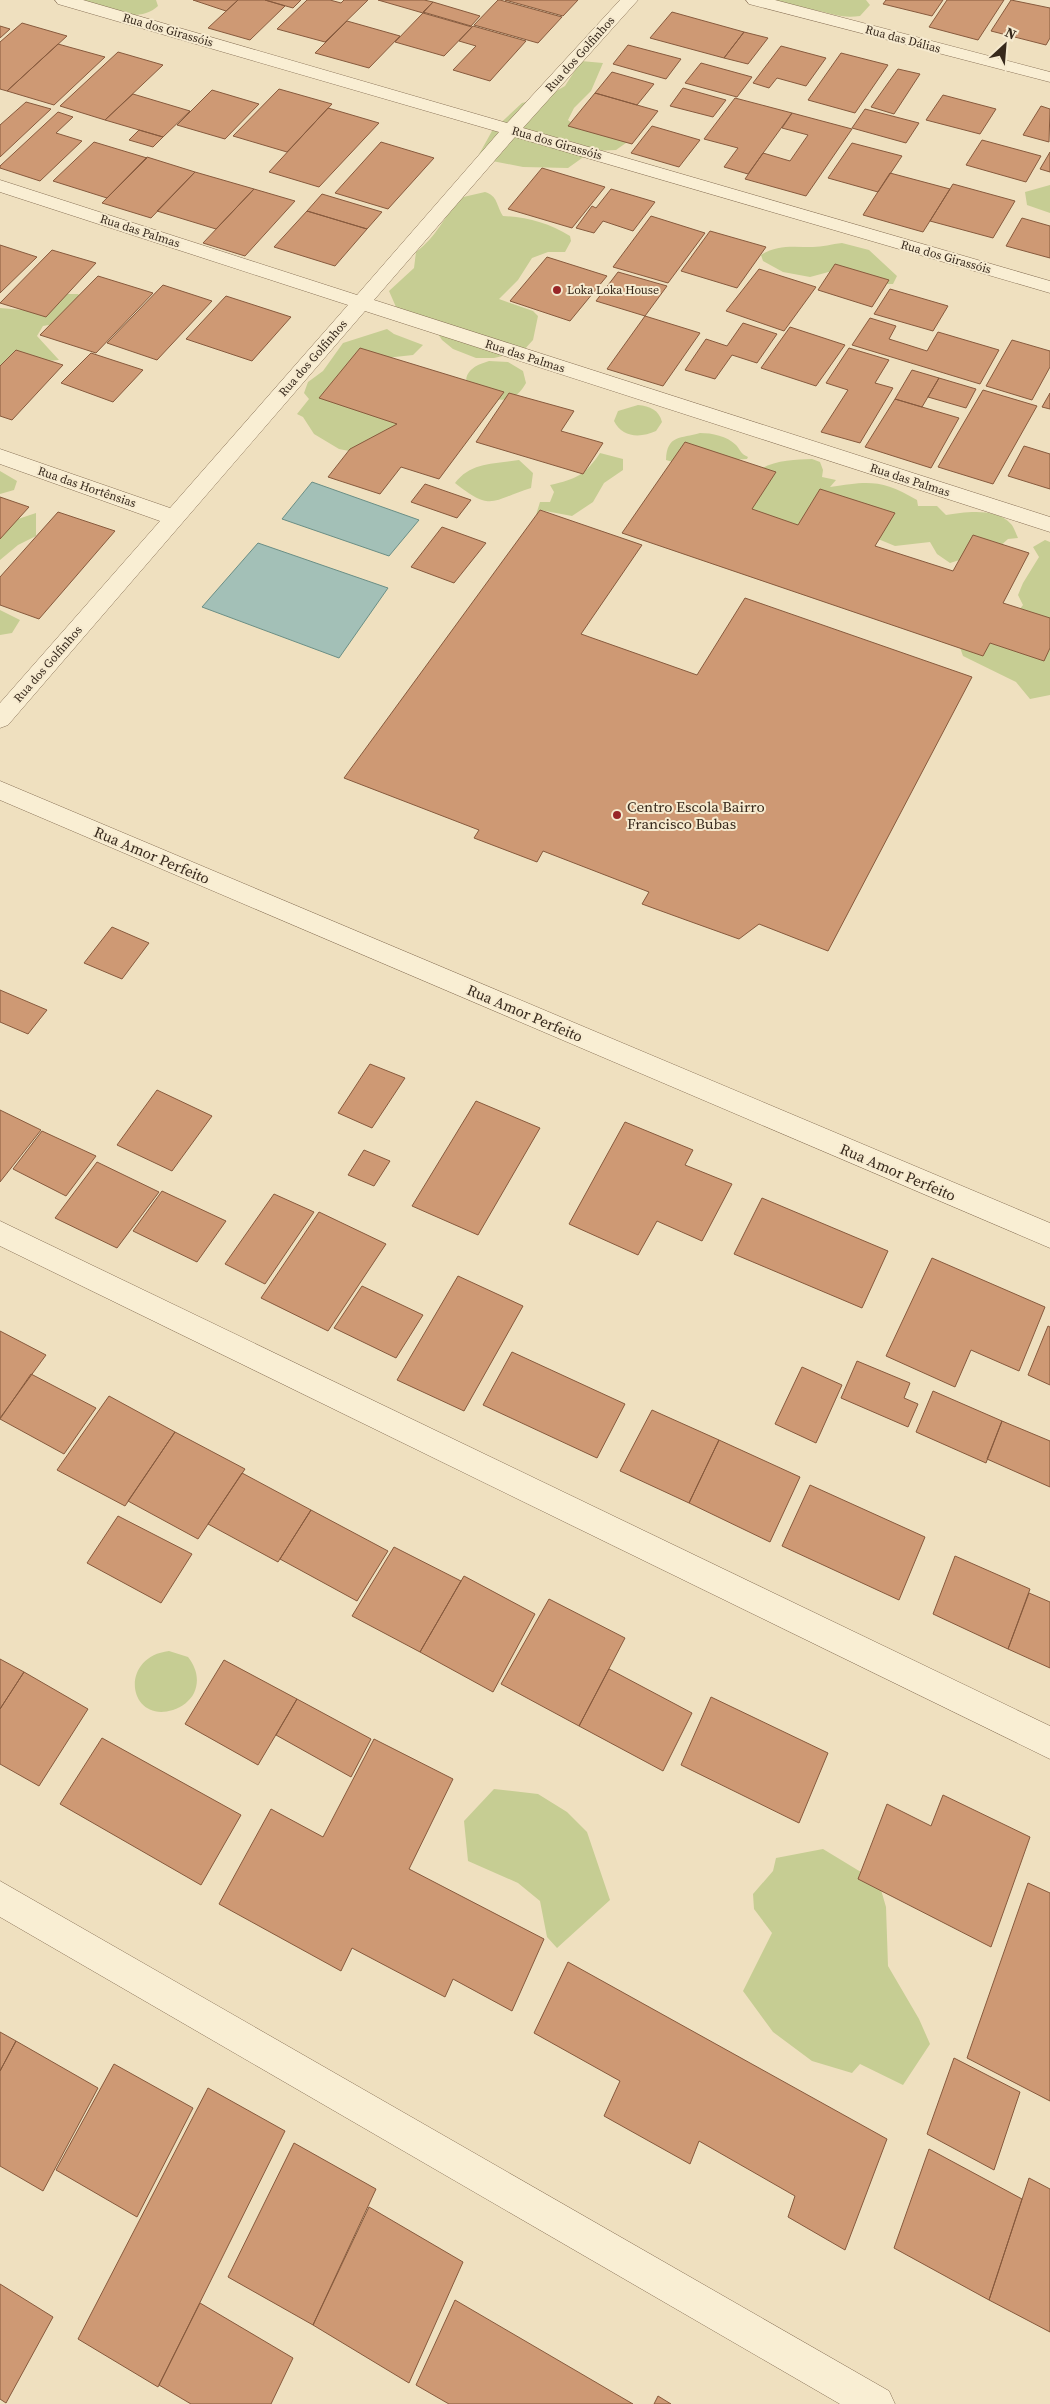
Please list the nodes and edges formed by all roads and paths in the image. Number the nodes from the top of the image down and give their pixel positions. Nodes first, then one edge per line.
1 (64, 0) edge
2 (629, 0) edge
3 (755, 0) edge
4 (1050, 77) edge
5 (510, 130) junction
6 (0, 186) edge
7 (1050, 287) edge
8 (362, 303) junction
9 (0, 456) edge
10 (175, 518) junction
11 (1050, 525) edge
12 (0, 719) edge
13 (0, 790) edge
14 (0, 1233) edge
15 (1050, 1236) edge
16 (1050, 1742) edge
17 (0, 1898) edge
18 (876, 2404) edge

1 - 5 street, Rua dos Girassóis
2 - 5 street, Rua dos Golfinhos
3 - 4 street, Rua das Dálias
5 - 7 street, Rua dos Girassóis
5 - 8 street, Rua dos Golfinhos
6 - 8 street, Rua das Palmas
8 - 10 street, Rua dos Golfinhos
8 - 11 street, Rua das Palmas
9 - 10 street, Rua das Hortênsias
10 - 12 street, Rua dos Golfinhos
13 - 15 street, Rua Amor Perfeito
14 - 16 street
17 - 18 street

